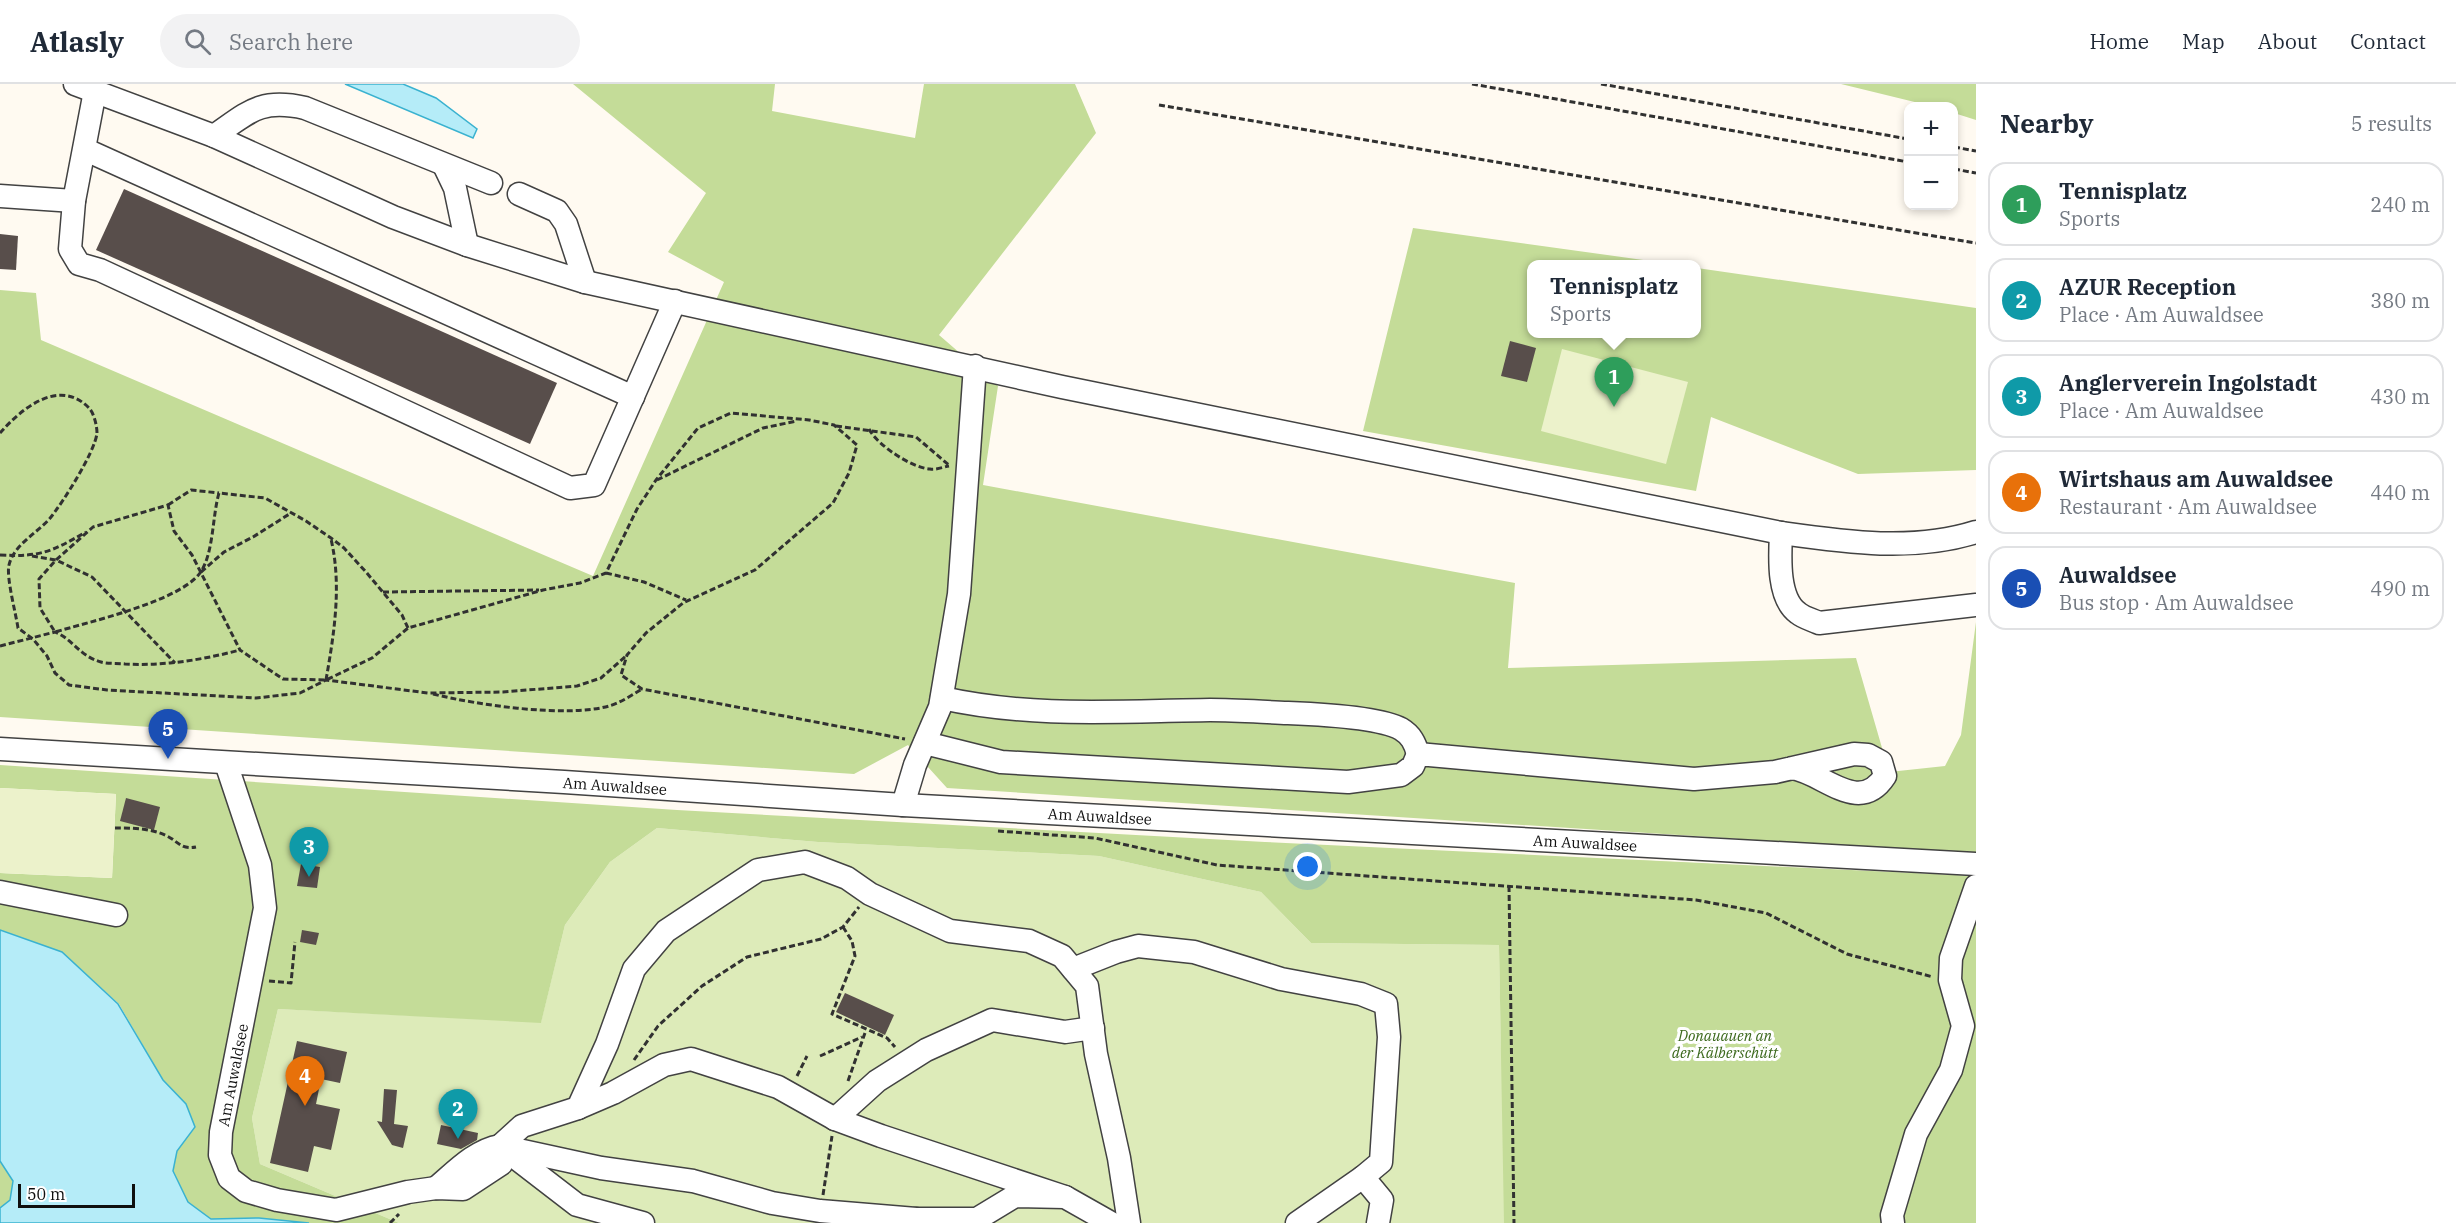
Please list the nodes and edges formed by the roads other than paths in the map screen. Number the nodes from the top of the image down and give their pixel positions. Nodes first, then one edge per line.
1 (85, 88) edge
2 (214, 136) junction
3 (86, 150) junction
4 (444, 165) junction
5 (491, 183) dead end
6 (519, 194) dead end
7 (0, 196) edge
8 (74, 201) junction
9 (467, 245) junction
10 (585, 282) junction
11 (675, 301) junction
12 (975, 366) junction
13 (633, 397) junction
14 (1976, 532) edge
15 (1781, 533) junction
16 (1967, 606) edge
17 (942, 698) junction
18 (925, 743) junction
19 (0, 749) edge
20 (1418, 754) junction
21 (226, 763) junction
22 (1792, 768) dead end
23 (903, 805) junction
24 (1976, 864) edge
25 (1976, 886) edge
26 (0, 892) edge
27 (116, 915) dead end
28 (1073, 969) junction
29 (1093, 1028) junction
30 (578, 1108) junction
31 (835, 1119) junction
32 (496, 1146) junction
33 (1364, 1177) junction
34 (1065, 1197) junction
35 (920, 1221) edge
36 (643, 1223) edge
37 (1111, 1223) edge
38 (1129, 1223) edge
39 (1297, 1223) edge
40 (1378, 1223) edge
41 (1893, 1223) edge

1 - 2 street
1 - 3 street
2 - 4 street
2 - 9 street
3 - 8 street
3 - 13 street
4 - 5 street
4 - 9 street
6 - 10 street
7 - 8 street
8 - 13 street
9 - 10 street
10 - 11 street
11 - 12 street
11 - 13 street
12 - 15 street
12 - 17 street
14 - 15 street
15 - 16 street
17 - 18 street
17 - 20 street
18 - 20 street
18 - 23 street
19 - 21 street, Am Auwaldsee
20 - 22 street
21 - 23 street, Am Auwaldsee
21 - 32 street, Am Auwaldsee
23 - 24 street, Am Auwaldsee
25 - 41 street
26 - 27 street
28 - 29 street
28 - 30 street
28 - 33 street
29 - 31 street
29 - 38 street
30 - 31 street
30 - 32 street
31 - 34 street
32 - 35 street
32 - 36 street
33 - 39 street
33 - 40 street
34 - 35 street
34 - 37 street

